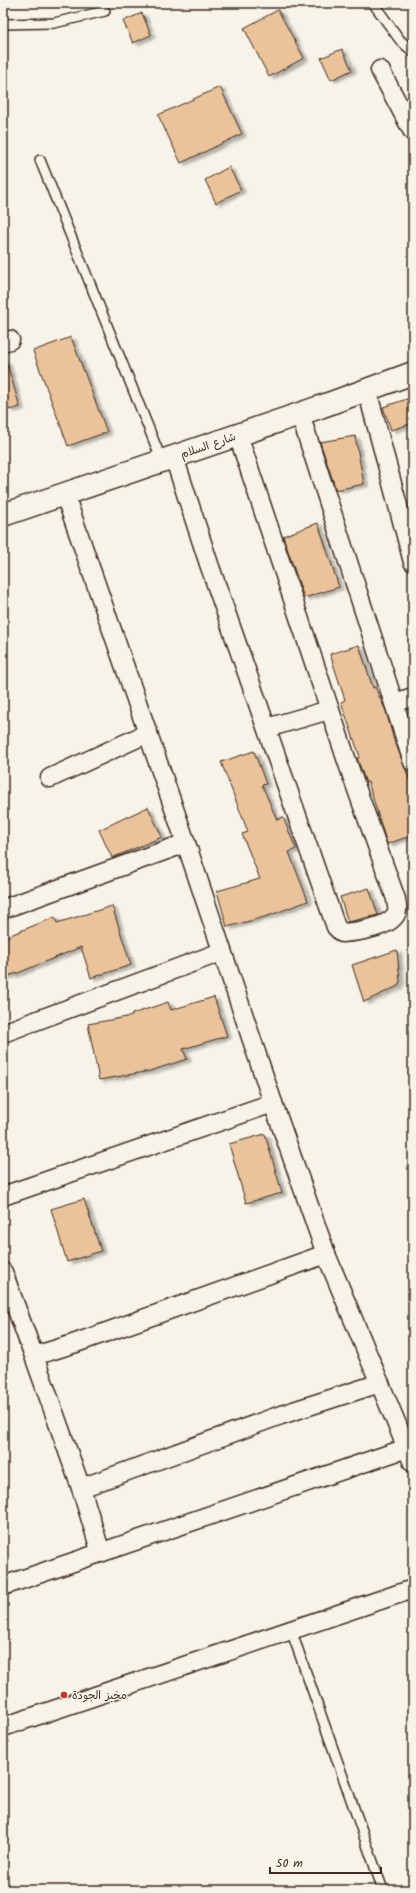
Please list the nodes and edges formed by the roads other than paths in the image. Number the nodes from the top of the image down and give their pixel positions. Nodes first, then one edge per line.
1 (373, 3) edge
2 (105, 11) dead end
3 (3, 24) edge
4 (413, 52) edge
5 (380, 70) dead end
6 (413, 132) edge
7 (40, 160) dead end
8 (413, 373) edge
9 (367, 390) junction
10 (300, 414) junction
11 (238, 435) junction
12 (168, 459) junction
13 (65, 495) junction
14 (3, 515) edge
15 (413, 562) edge
16 (413, 697) edge
17 (394, 703) junction
18 (329, 710) junction
19 (267, 728) junction
20 (148, 732) junction
21 (413, 762) edge
22 (50, 778) dead end
23 (186, 843) junction
24 (3, 909) edge
25 (221, 952) junction
26 (3, 1033) edge
27 (273, 1103) junction
28 (3, 1196) edge
29 (326, 1254) junction
30 (3, 1272) edge
31 (34, 1356) junction
32 (380, 1383) junction
33 (410, 1456) edge
34 (81, 1488) junction
35 (101, 1553) junction
36 (3, 1586) edge
37 (413, 1589) edge
38 (291, 1630) junction
39 (3, 1727) edge
40 (383, 1890) edge

1 - 4 lane
2 - 3 lane
5 - 6 street
7 - 12 lane
8 - 9 main road, شارع السلام
9 - 10 main road, شارع السلام
9 - 15 street
10 - 11 main road, شارع السلام
10 - 17 street
11 - 12 main road, شارع السلام
11 - 18 street
12 - 13 main road, شارع السلام
12 - 19 street
13 - 14 main road, شارع السلام
13 - 20 street
16 - 17 street
17 - 21 street
18 - 19 street
18 - 19 street
20 - 22 street
20 - 23 street
23 - 24 street
23 - 25 street
25 - 26 street
25 - 27 street
27 - 28 street
27 - 29 street
29 - 31 street
29 - 32 street
30 - 31 street
31 - 34 street
32 - 33 street
32 - 34 street
33 - 35 street
34 - 35 street
35 - 36 street
37 - 38 street
38 - 39 street
38 - 40 lane

